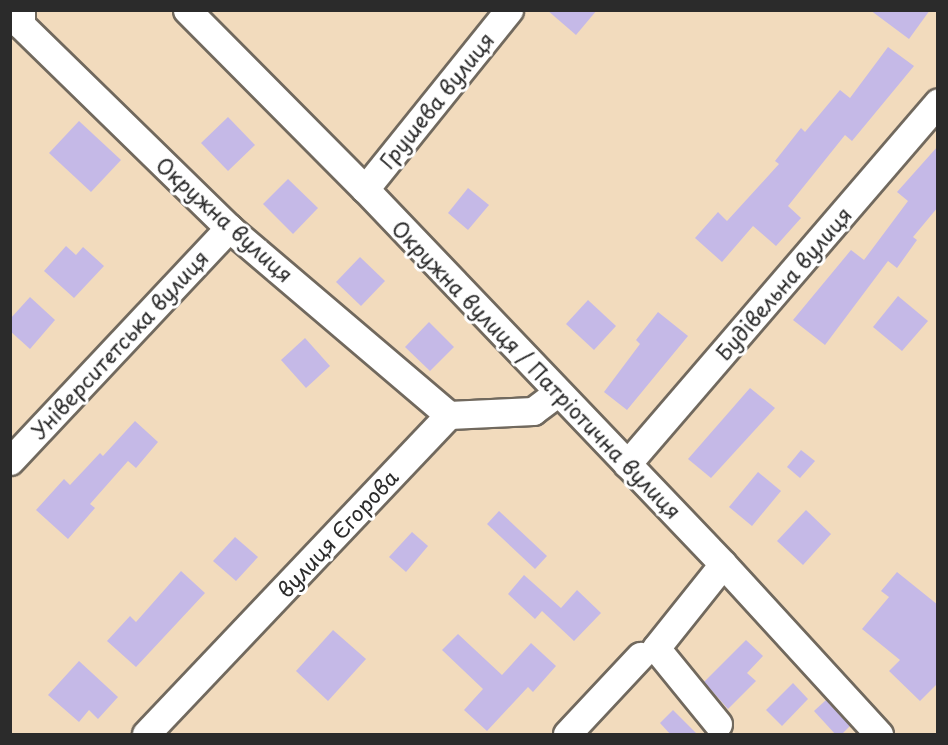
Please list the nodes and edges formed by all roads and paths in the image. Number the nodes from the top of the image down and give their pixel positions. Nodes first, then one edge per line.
1 (21, 10) edge
2 (187, 10) edge
3 (509, 10) edge
4 (938, 102) edge
5 (365, 189) junction
6 (229, 228) junction
7 (558, 392) junction
8 (449, 415) junction
9 (10, 461) edge
10 (627, 464) junction
11 (723, 564) junction
12 (640, 656) dead end
13 (718, 724) dead end
14 (146, 735) edge
15 (567, 735) edge
16 (879, 735) edge

1 - 6 street, Окружна вулиця
2 - 5 street, Окружна вулиця / Патріотична вулиця
3 - 5 street, Грушева вулиця
4 - 10 street, Будівельна вулиця
5 - 7 street, Окружна вулиця / Патріотична вулиця
6 - 8 street, Окружна вулиця
6 - 9 street, Університетська вулиця
7 - 8 street
7 - 10 street, Окружна вулиця / Патріотична вулиця
8 - 14 street, вулиця Єгорова
10 - 11 street, Окружна вулиця / Патріотична вулиця
11 - 13 street
11 - 16 street, Окружна вулиця / Патріотична вулиця
12 - 15 street

